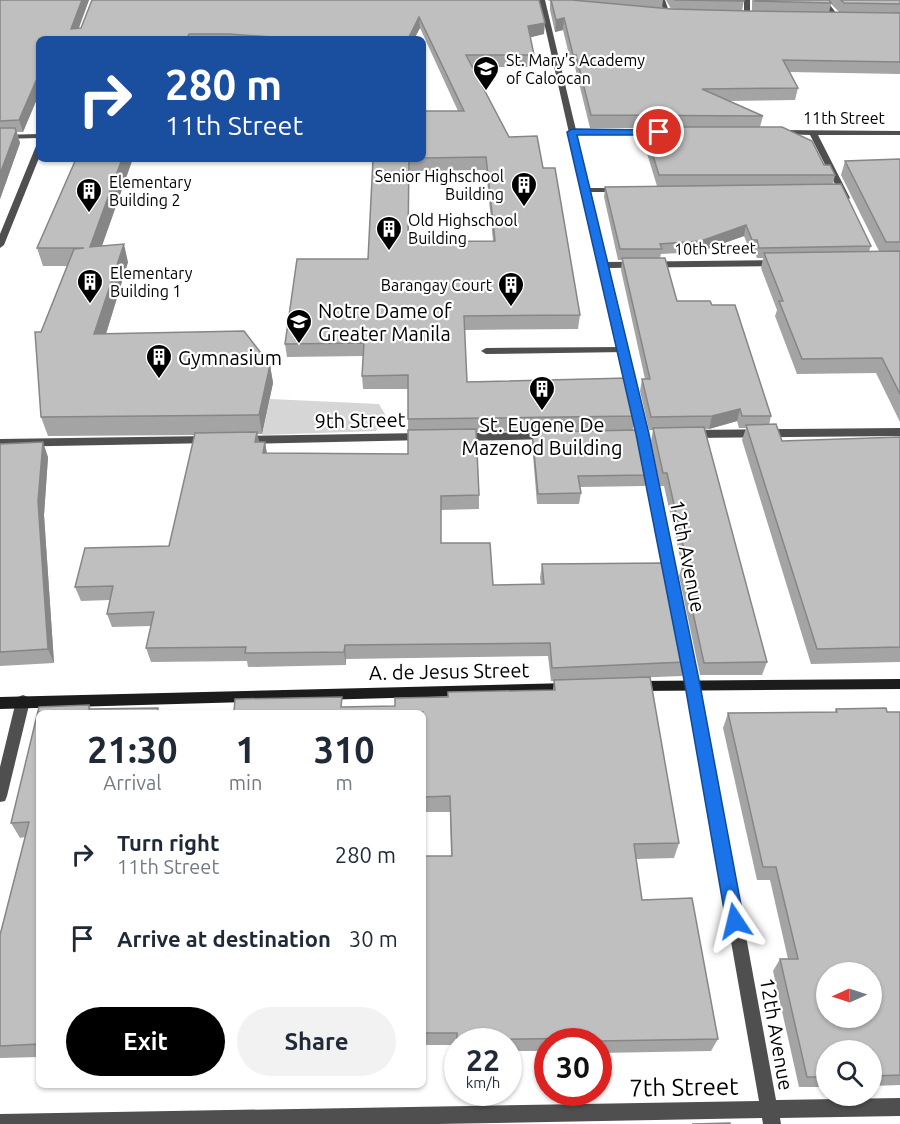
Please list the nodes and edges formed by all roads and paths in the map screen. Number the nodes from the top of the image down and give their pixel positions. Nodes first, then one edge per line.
1 (662, 0) edge
2 (747, 0) edge
3 (823, 0) edge
4 (542, 2) edge
5 (532, 4) edge
6 (554, 6) edge
7 (657, 15) edge
8 (669, 16) junction
9 (680, 16) edge
10 (736, 18) edge
11 (747, 19) junction
12 (759, 19) edge
13 (827, 20) edge
14 (838, 20) junction
15 (849, 20) edge
16 (572, 132) junction
17 (664, 132) edge
18 (767, 132) edge
19 (813, 132) junction
20 (900, 133) edge
21 (0, 136) edge
22 (36, 136) edge
23 (36, 155) edge
24 (585, 190) junction
25 (632, 190) edge
26 (831, 190) edge
27 (842, 190) junction
28 (852, 210) edge
29 (0, 245) edge
30 (784, 262) edge
31 (603, 265) junction
32 (623, 350) junction
33 (486, 351) dead end
34 (900, 432) edge
35 (678, 434) edge
36 (559, 435) edge
37 (428, 437) edge
38 (452, 437) edge
39 (0, 443) edge
40 (900, 684) edge
41 (693, 685) junction
42 (621, 686) edge
43 (585, 687) edge
44 (23, 701) junction
45 (0, 703) edge
46 (0, 796) edge
47 (900, 1107) edge
48 (771, 1117) edge
49 (0, 1123) edge

1 - 8 street
2 - 11 street
3 - 14 street
4 - 5 street
4 - 6 street
4 - 16 street, 12th Avenue
7 - 8 street
8 - 9 street
10 - 11 street
11 - 12 street
13 - 14 street
14 - 15 street
16 - 17 street
16 - 24 street, 12th Avenue
18 - 19 street, 11th Street
19 - 20 street, 11th Street
19 - 27 street
21 - 22 street
23 - 29 street
24 - 25 street
24 - 31 street, 12th Avenue
26 - 27 street
27 - 28 street
30 - 31 street, 10th Street
31 - 32 street, 12th Avenue
32 - 33 street
32 - 41 street, 12th Avenue
34 - 35 street
36 - 38 street
37 - 39 street, 9th Street
40 - 41 main road
41 - 42 main road
41 - 48 street, 12th Avenue
43 - 44 main road, A. de Jesus Street
44 - 45 main road, A. de Jesus Street
44 - 46 street
47 - 48 street, 7th Street
48 - 49 street, 7th Street

